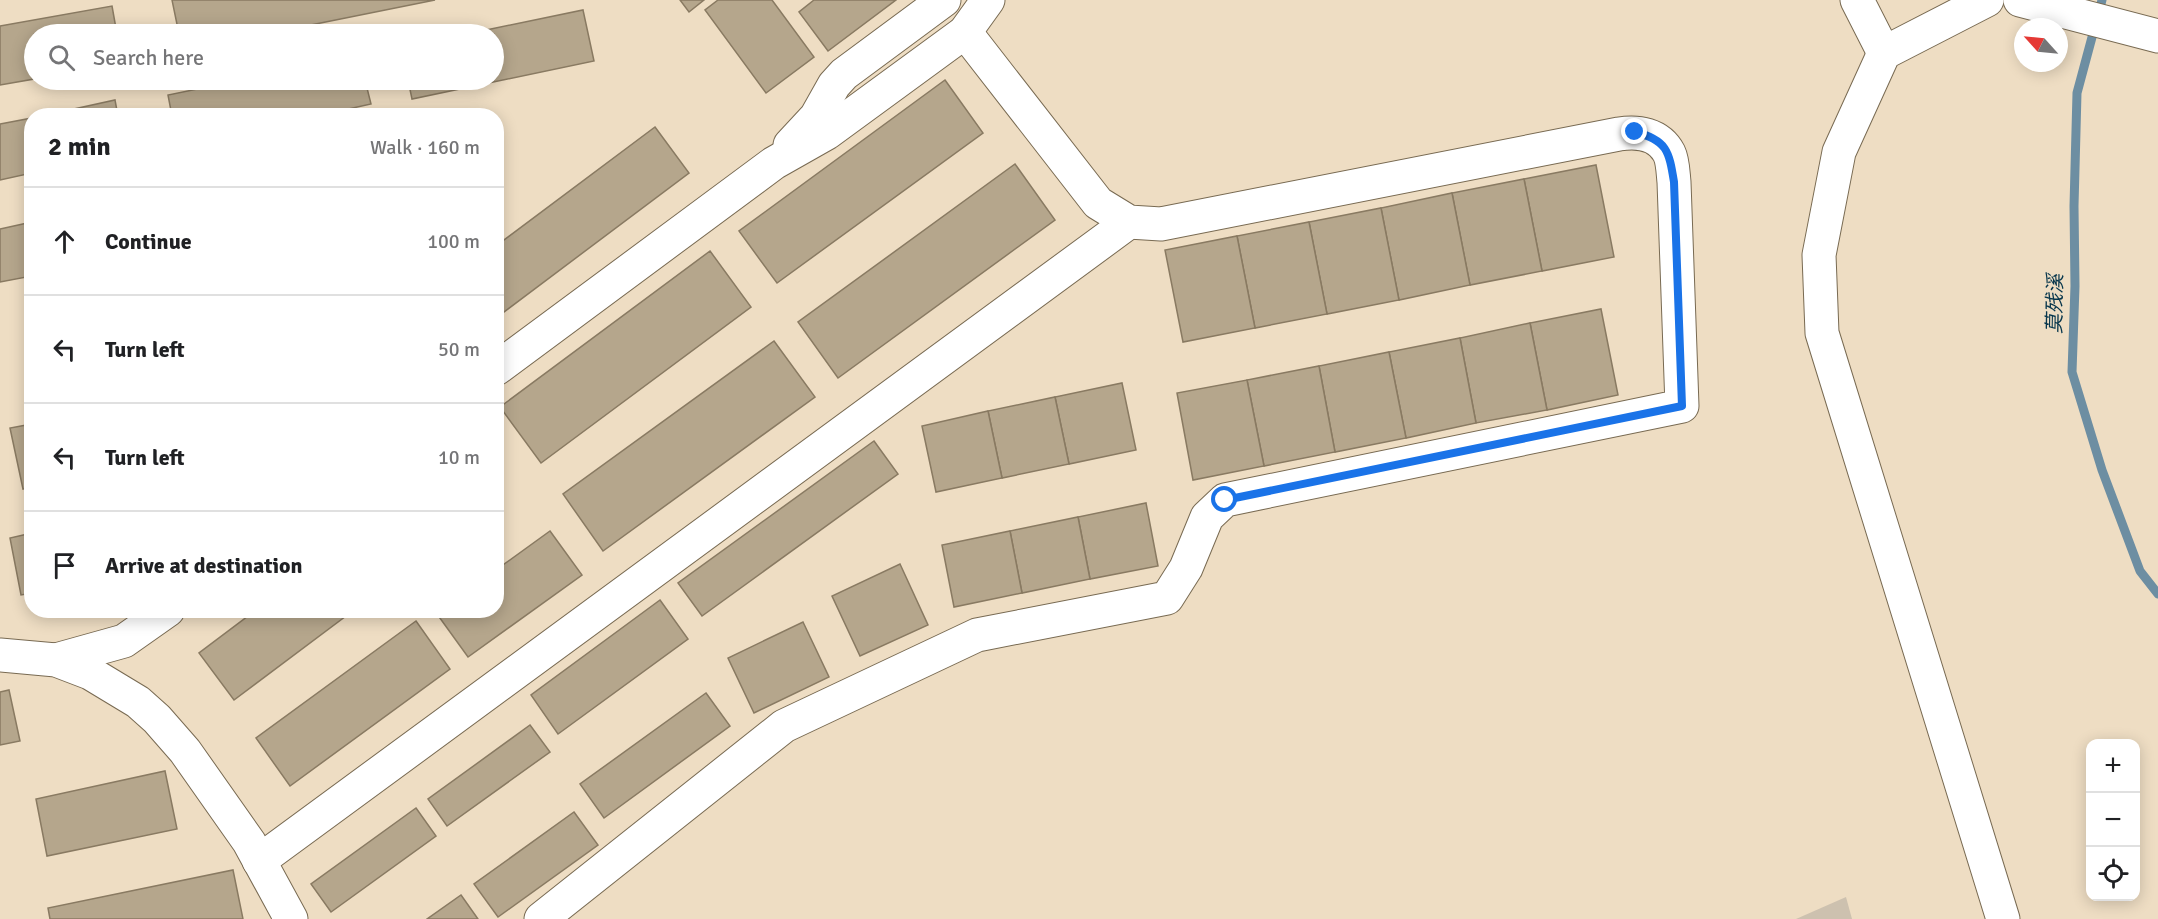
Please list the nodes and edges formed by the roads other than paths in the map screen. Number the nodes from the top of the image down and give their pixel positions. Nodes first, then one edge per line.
1 (944, 0) edge
2 (988, 0) edge
3 (1857, 0) edge
4 (1987, 0) edge
5 (2020, 0) edge
6 (965, 32) junction
7 (2154, 36) edge
8 (1884, 53) junction
9 (774, 163) junction
10 (1129, 222) junction
11 (504, 363) edge
12 (157, 618) edge
13 (0, 655) edge
14 (56, 660) junction
15 (259, 861) junction
16 (291, 919) edge
17 (542, 919) edge
18 (2003, 919) edge

1 - 9 street
2 - 6 street
3 - 8 street
4 - 8 street
5 - 7 street
6 - 9 street
6 - 10 street
8 - 18 street
9 - 11 street
10 - 15 street
10 - 17 street
12 - 14 street
13 - 14 street
14 - 15 street
15 - 16 street

